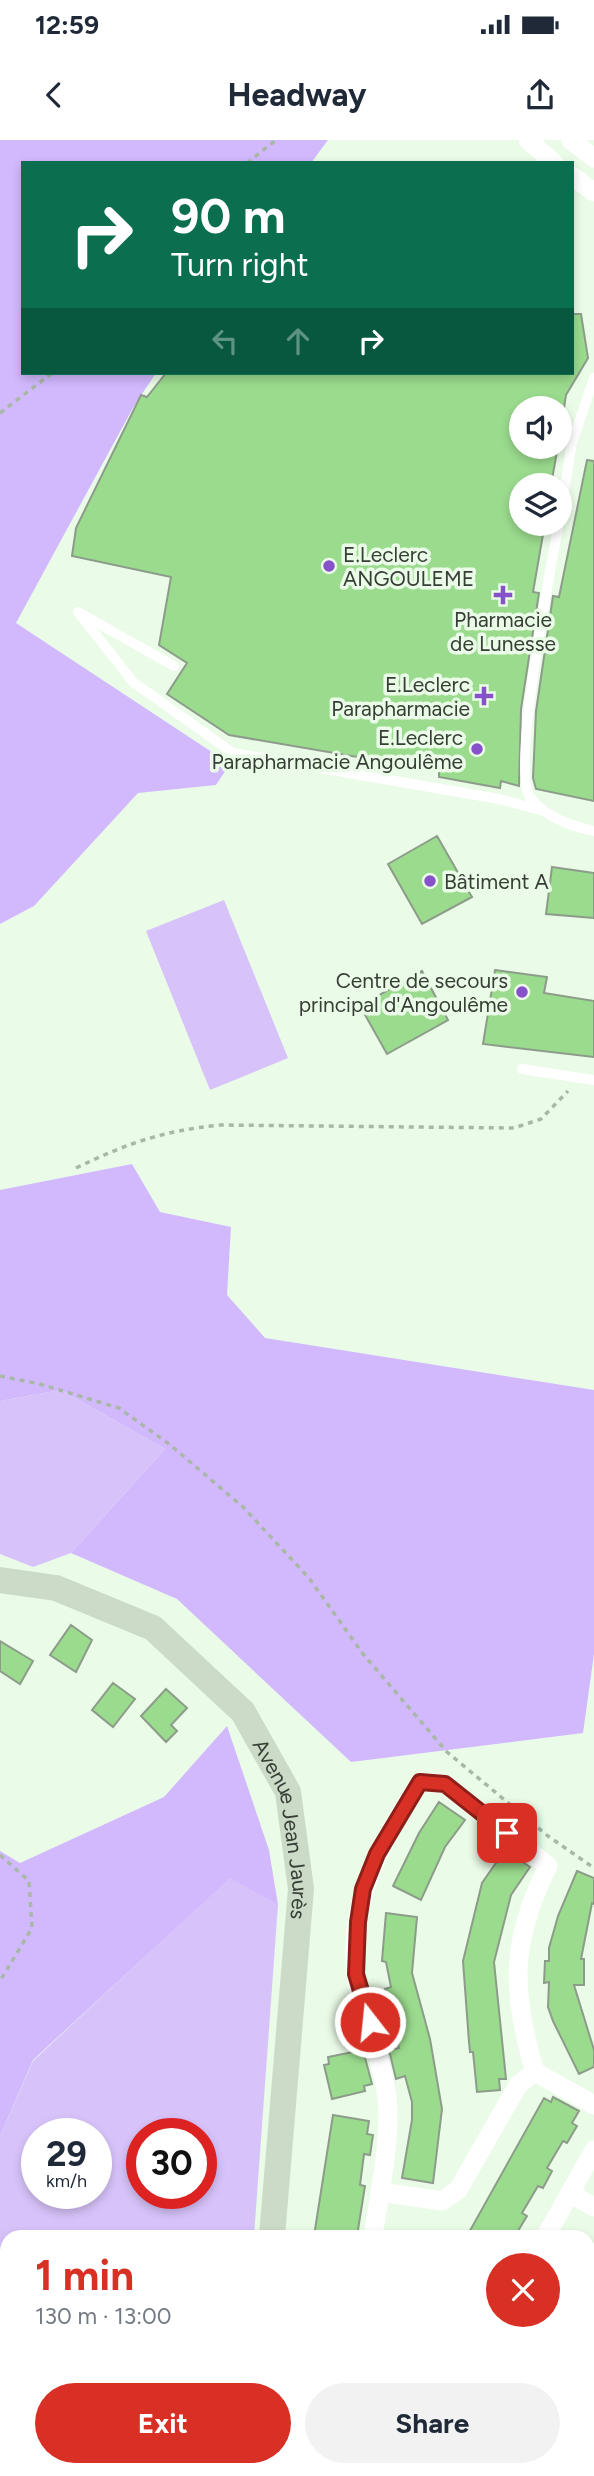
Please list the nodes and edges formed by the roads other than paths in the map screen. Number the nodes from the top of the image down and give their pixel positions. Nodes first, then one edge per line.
1 (528, 140) edge
2 (571, 140) edge
3 (594, 158) edge
4 (552, 161) edge
5 (574, 177) edge
6 (594, 192) edge
7 (594, 378) edge
8 (567, 473) edge
9 (557, 536) edge
10 (174, 666) dead end
11 (544, 811) junction
12 (594, 831) edge
13 (522, 1069) dead end
14 (594, 1080) edge
15 (0, 1580) edge
16 (535, 2072) junction
17 (594, 2105) edge
18 (594, 2150) edge
19 (380, 2192) junction
20 (570, 2193) junction
21 (594, 2207) edge
22 (273, 2230) edge
23 (374, 2230) edge
24 (549, 2230) edge

1 - 4 street
2 - 3 street
5 - 6 street
7 - 8 lane
9 - 11 lane
10 - 11 lane
11 - 12 lane
13 - 14 lane
15 - 22 main road, Avenue Jean Jaurès
16 - 17 street
16 - 19 street
16 - 19 street
18 - 20 street
19 - 23 street
20 - 21 street
20 - 24 street

